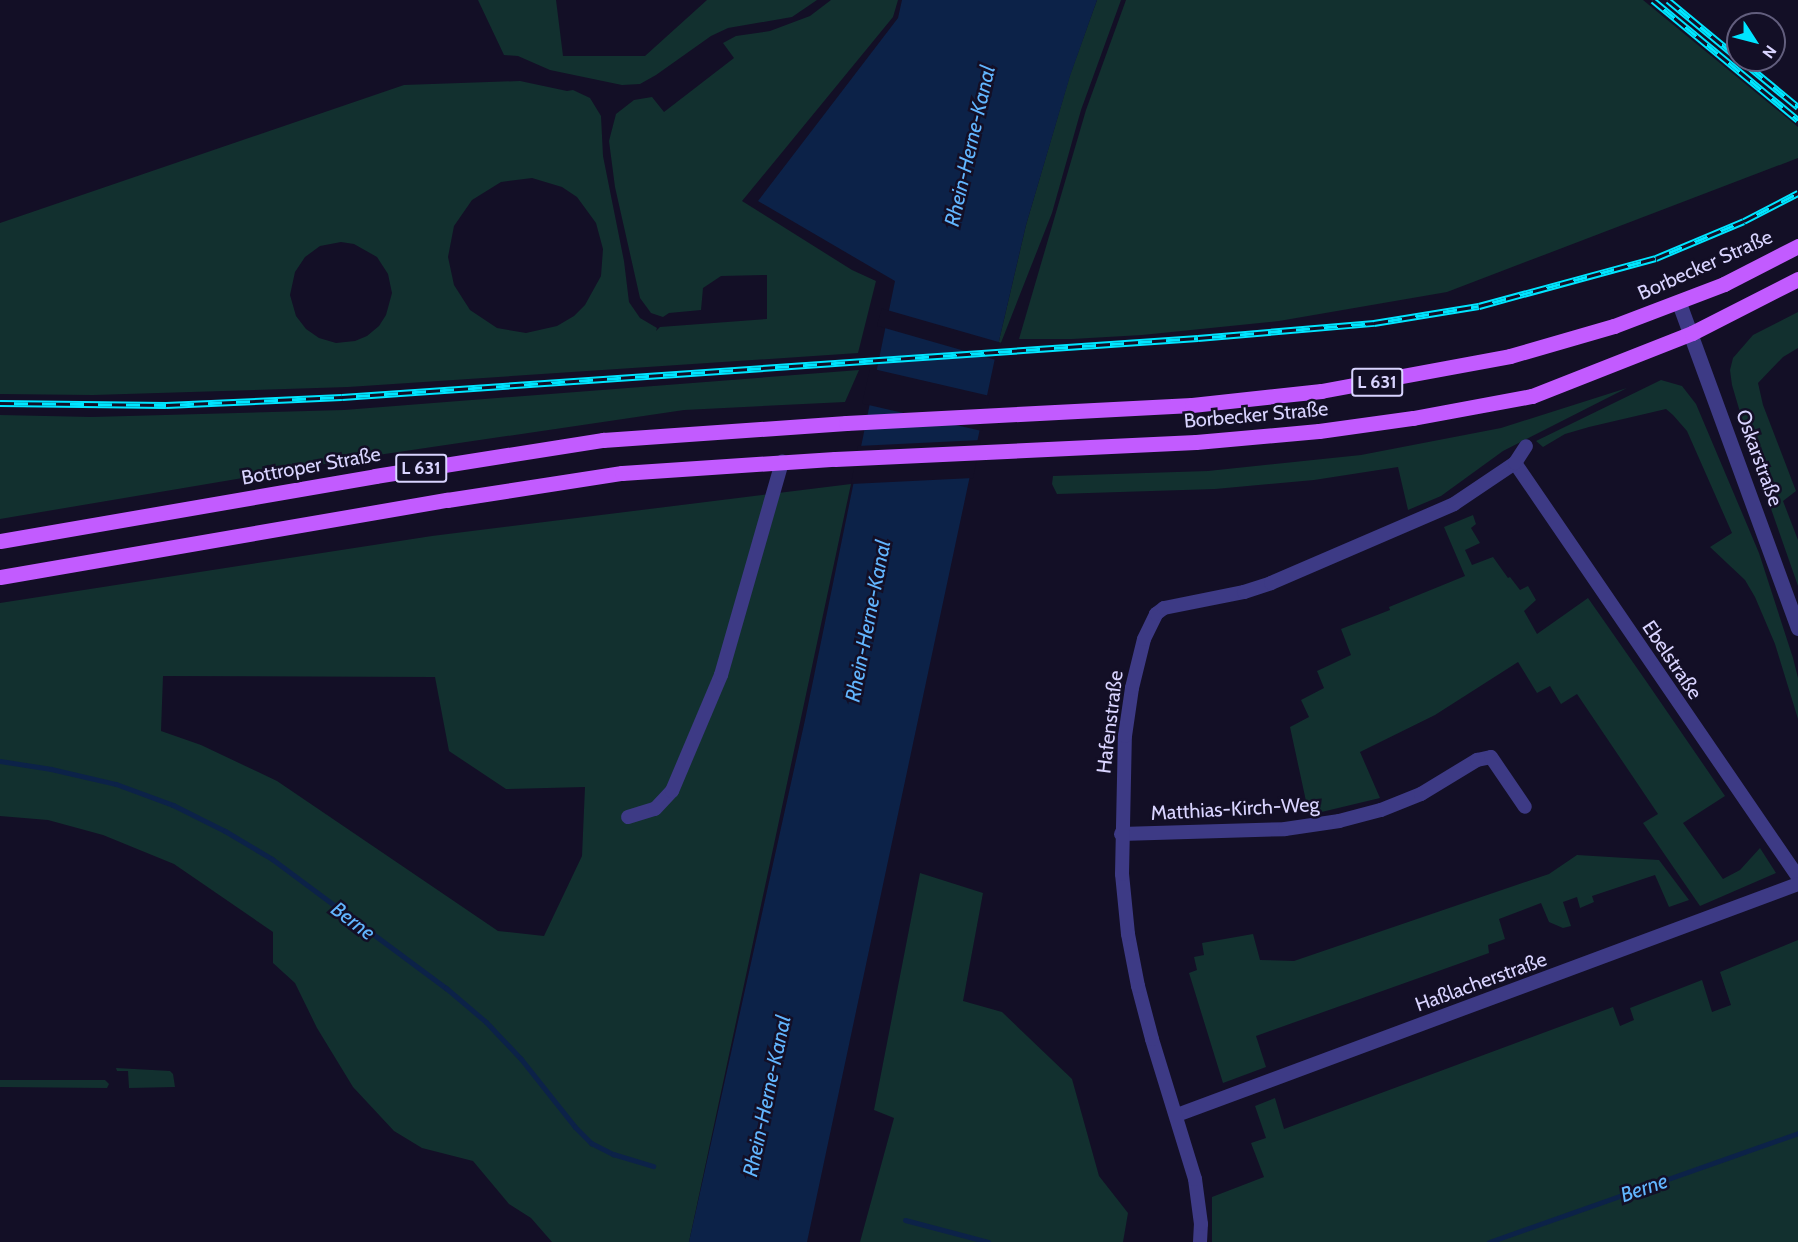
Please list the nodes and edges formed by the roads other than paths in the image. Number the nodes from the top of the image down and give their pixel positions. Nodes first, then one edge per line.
1 (1798, 246) edge
2 (1798, 279) edge
3 (1679, 303) junction
4 (1692, 333) junction
5 (846, 423) joint
6 (1526, 446) dead end
7 (782, 462) junction
8 (1515, 463) junction
9 (0, 541) edge
10 (0, 578) edge
11 (1798, 628) edge
12 (1525, 807) dead end
13 (628, 817) dead end
14 (1121, 834) junction
15 (1798, 877) edge
16 (1798, 884) edge
17 (1177, 1115) junction
18 (1200, 1242) edge

1 - 3 main road, Borbecker Straße / L 631
2 - 4 main road, Borbecker Straße / L 631
3 - 4 street, Oskarstraße
3 - 5 main road, Borbecker Straße / L 631
4 - 7 main road, Borbecker Straße / L 631
4 - 11 street, Oskarstraße
5 - 9 main road, Bottroper Straße / L 631
6 - 8 street, Hafenstraße
7 - 10 main road, L 631
7 - 13 street
8 - 14 street, Hafenstraße
8 - 15 street, Ebelstraße
12 - 14 street, Matthias-Kirch-Weg
14 - 17 street, Hafenstraße
16 - 17 street, Haßlacherstraße
17 - 18 street, Hafenstraße

